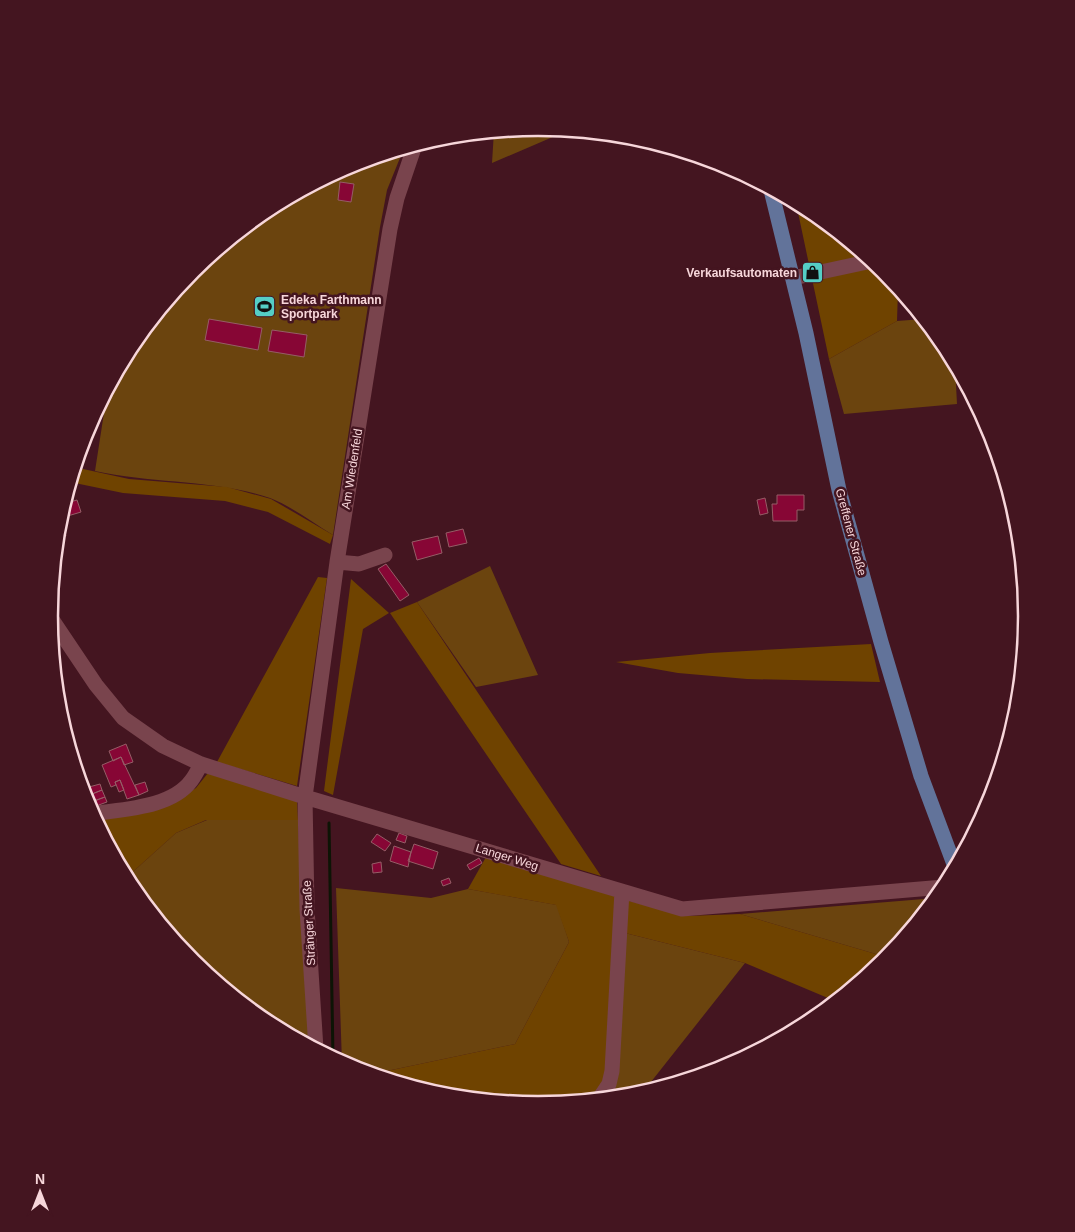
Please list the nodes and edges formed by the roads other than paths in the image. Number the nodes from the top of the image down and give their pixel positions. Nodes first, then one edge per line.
1 (413, 152) edge
2 (773, 197) edge
3 (862, 263) edge
4 (793, 278) junction
5 (385, 555) dead end
6 (337, 562) junction
7 (58, 629) edge
8 (201, 764) junction
9 (305, 797) junction
10 (100, 813) edge
11 (952, 858) edge
12 (933, 888) edge
13 (622, 891) junction
14 (316, 1041) edge
15 (604, 1091) edge

1 - 6 street, Am Wiedenfeld
2 - 4 main road, Greffener Straße
3 - 4 street
4 - 11 main road, Greffener Straße
5 - 6 street
6 - 9 street, Am Wiedenfeld
7 - 8 street
8 - 9 street, Langer Weg
8 - 10 street
9 - 13 street, Langer Weg
9 - 14 street, Stränger Straße
12 - 13 street, Langer Weg
13 - 15 street

